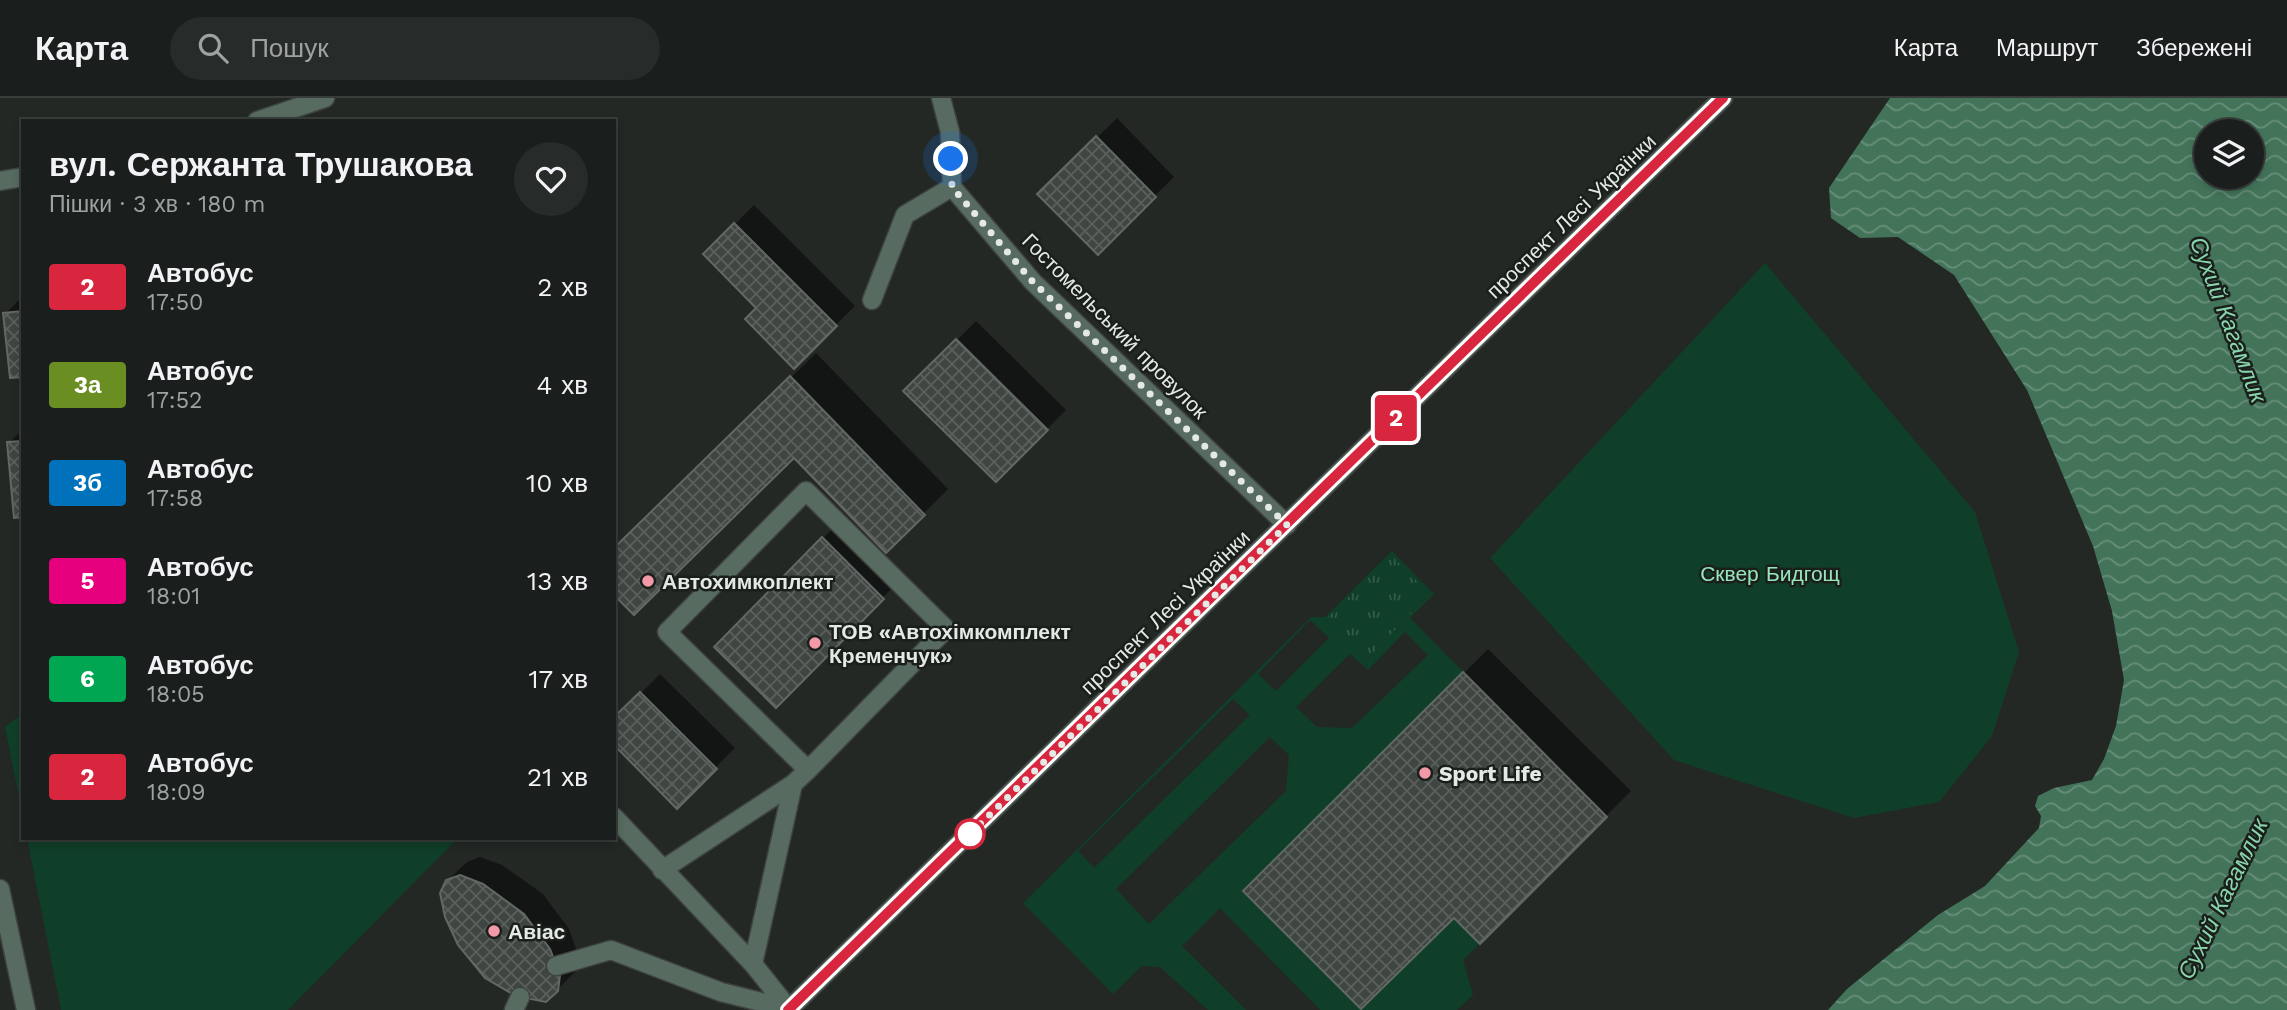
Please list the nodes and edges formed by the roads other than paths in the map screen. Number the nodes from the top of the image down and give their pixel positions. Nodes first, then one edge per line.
1 (325, 98) edge
2 (941, 98) edge
3 (1723, 98) edge
4 (263, 119) edge
5 (21, 177) edge
6 (0, 181) edge
7 (952, 187) junction
8 (872, 300) dead end
9 (1287, 525) junction
10 (807, 769) junction
11 (793, 784) junction
12 (616, 819) edge
13 (662, 870) junction
14 (0, 889) edge
15 (753, 964) junction
16 (556, 966) dead end
17 (788, 1009) edge
18 (26, 1010) edge

1 - 4 street
2 - 7 street
3 - 9 street, проспект Лесі Українки
5 - 6 street
7 - 8 street
7 - 9 street, Гостомельський провулок
9 - 17 street, проспект Лесі Українки
10 - 10 street
10 - 11 street
11 - 13 street
11 - 15 street
12 - 13 street
13 - 15 street
14 - 18 street
15 - 17 street
16 - 17 street

